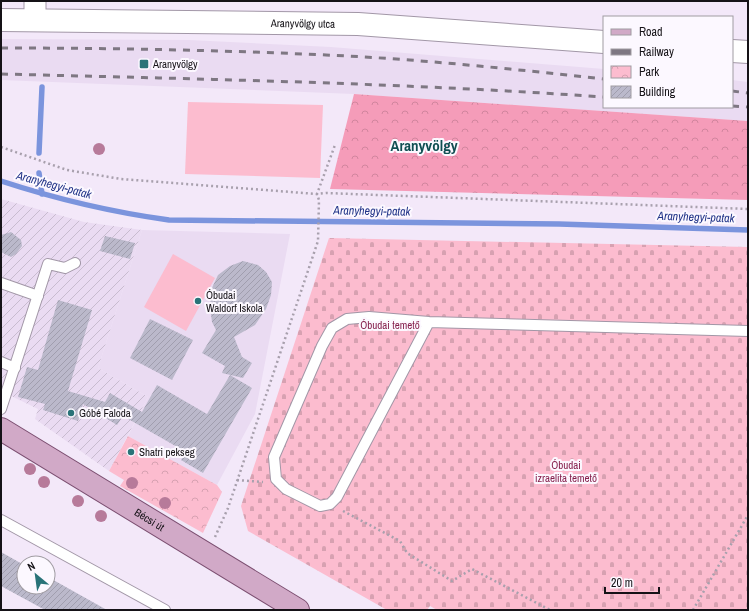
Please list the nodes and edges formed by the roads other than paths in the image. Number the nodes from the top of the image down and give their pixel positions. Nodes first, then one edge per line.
1 (35, 10) edge
2 (1, 20) edge
3 (603, 42) edge
4 (733, 51) edge
5 (748, 52) edge
6 (75, 263) dead end
7 (1, 283) edge
8 (38, 296) junction
9 (429, 322) junction
10 (748, 330) edge
11 (1, 362) edge
12 (15, 368) junction
13 (1, 409) edge
14 (1, 429) edge
15 (1, 520) edge
16 (165, 610) edge
17 (298, 610) edge

1 - 2 street, Aranyvölgy utca
1 - 3 street, Aranyvölgy utca
4 - 5 street
6 - 8 lane
7 - 8 lane
8 - 12 lane
9 - 9 lane
9 - 10 lane
11 - 12 lane
12 - 13 lane
14 - 17 main road, Bécsi út
15 - 16 lane

